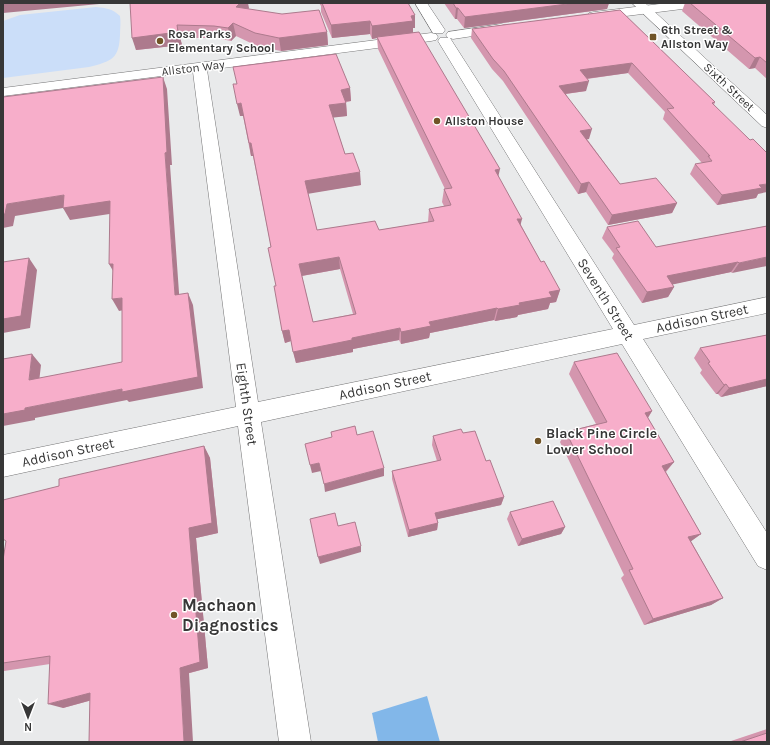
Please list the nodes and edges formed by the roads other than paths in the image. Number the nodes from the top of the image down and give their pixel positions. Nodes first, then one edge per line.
1 (421, 3) edge
2 (698, 3) edge
3 (641, 6) edge
4 (579, 18) edge
5 (512, 27) edge
6 (442, 36) junction
7 (199, 67) junction
8 (3, 92) edge
9 (767, 123) edge
10 (767, 305) edge
11 (627, 334) junction
12 (249, 414) junction
13 (3, 466) edge
14 (767, 557) edge
15 (295, 742) edge

1 - 6 street, Seventh Street
2 - 3 street
3 - 4 street
3 - 9 street, Sixth Street
5 - 6 street, Allston Way
6 - 7 street, Allston Way
6 - 11 street, Seventh Street
7 - 8 street, Allston Way
7 - 12 street, Eighth Street
10 - 11 street, Addison Street
11 - 12 street, Addison Street
11 - 14 street, Seventh Street
12 - 13 street, Addison Street
12 - 15 street, Eighth Street

